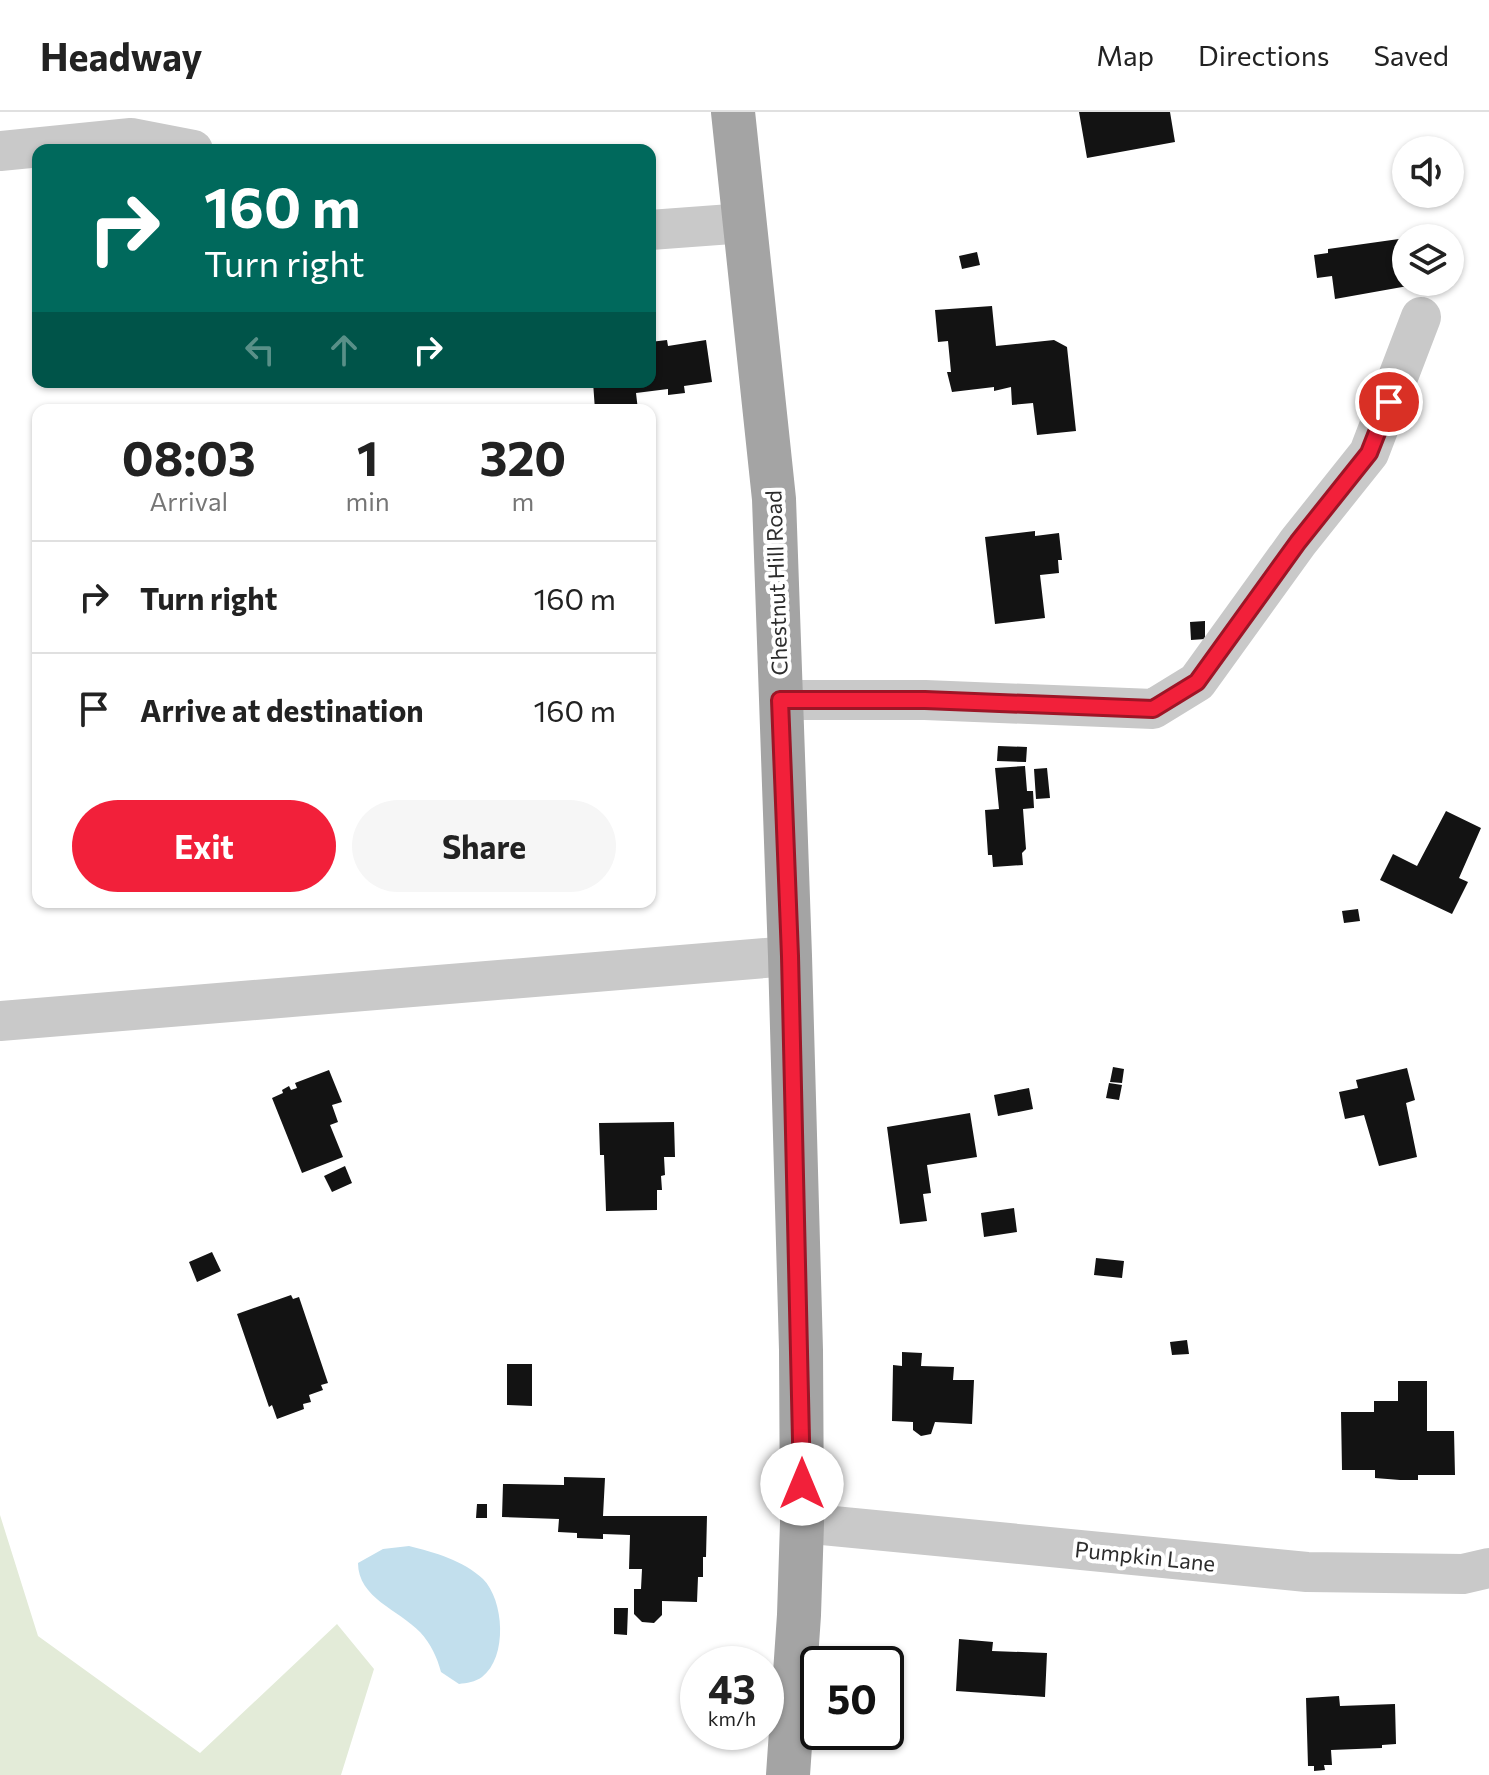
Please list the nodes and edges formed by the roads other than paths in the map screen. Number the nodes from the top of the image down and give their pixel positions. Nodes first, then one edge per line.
1 (733, 112) edge
2 (71, 144) edge
3 (162, 144) edge
4 (32, 148) edge
5 (0, 151) edge
6 (745, 223) junction
7 (656, 230) edge
8 (1421, 317) dead end
9 (780, 700) junction
10 (790, 956) junction
11 (0, 1021) edge
12 (802, 1523) junction
13 (1489, 1568) edge
14 (788, 1775) edge

1 - 6 main road, Chestnut Hill Road
2 - 3 street
4 - 5 street
6 - 7 street
6 - 9 main road, Chestnut Hill Road
8 - 9 street
9 - 10 main road, Chestnut Hill Road
10 - 11 street
10 - 12 main road, Chestnut Hill Road
12 - 13 street, Pumpkin Lane
12 - 14 main road, Chestnut Hill Road

